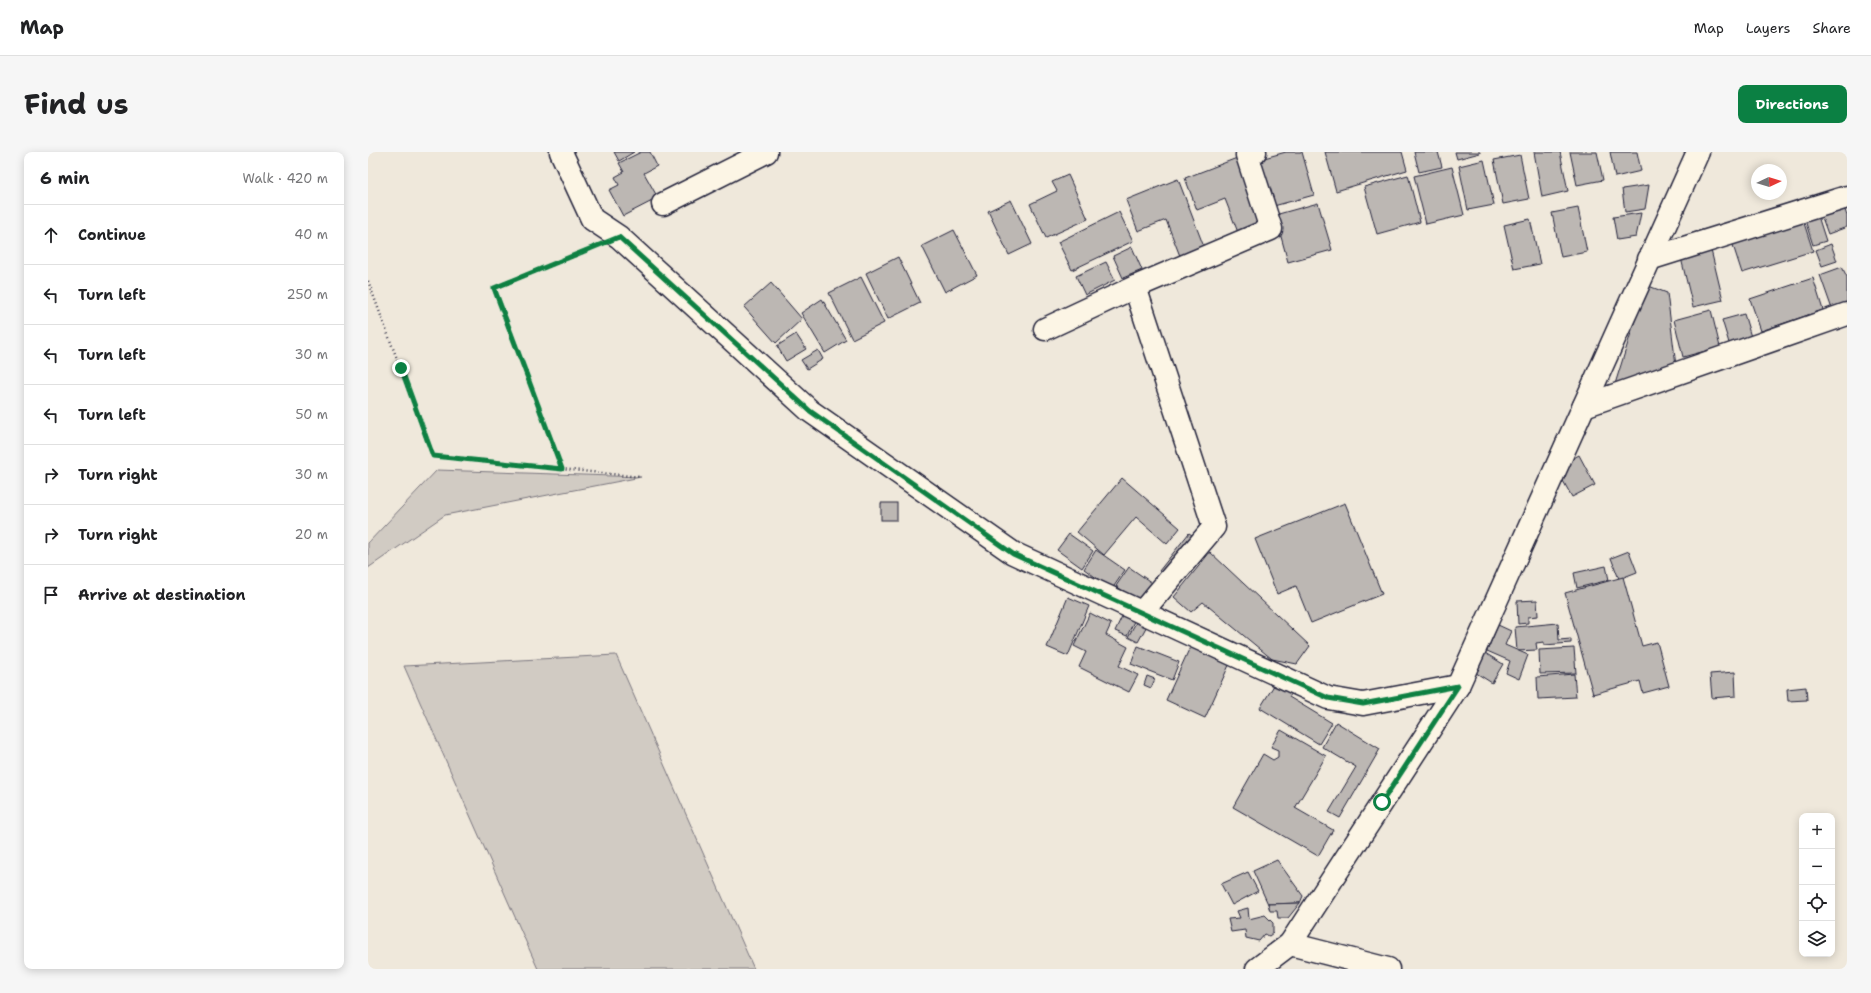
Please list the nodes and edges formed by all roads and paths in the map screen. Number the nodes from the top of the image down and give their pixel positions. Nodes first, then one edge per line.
1 (561, 152) edge
2 (766, 152) edge
3 (1255, 152) edge
4 (1698, 152) edge
5 (1847, 197) edge
6 (663, 204) dead end
7 (619, 237) junction
8 (1650, 259) junction
9 (368, 281) edge
10 (1136, 288) junction
11 (1847, 314) edge
12 (1046, 329) dead end
13 (1584, 406) junction
14 (562, 469) junction
15 (640, 477) dead end
16 (1142, 612) junction
17 (1458, 686) junction
18 (1290, 944) junction
19 (1257, 969) edge
20 (1388, 969) edge

1 - 7 street
2 - 6 street
3 - 10 street
4 - 8 street
5 - 8 street
7 - 14 path
7 - 16 street
8 - 13 street
9 - 14 path
10 - 12 street
10 - 16 street
11 - 13 street
13 - 17 street
14 - 15 path
16 - 17 street
17 - 18 street
18 - 19 street
18 - 20 street

